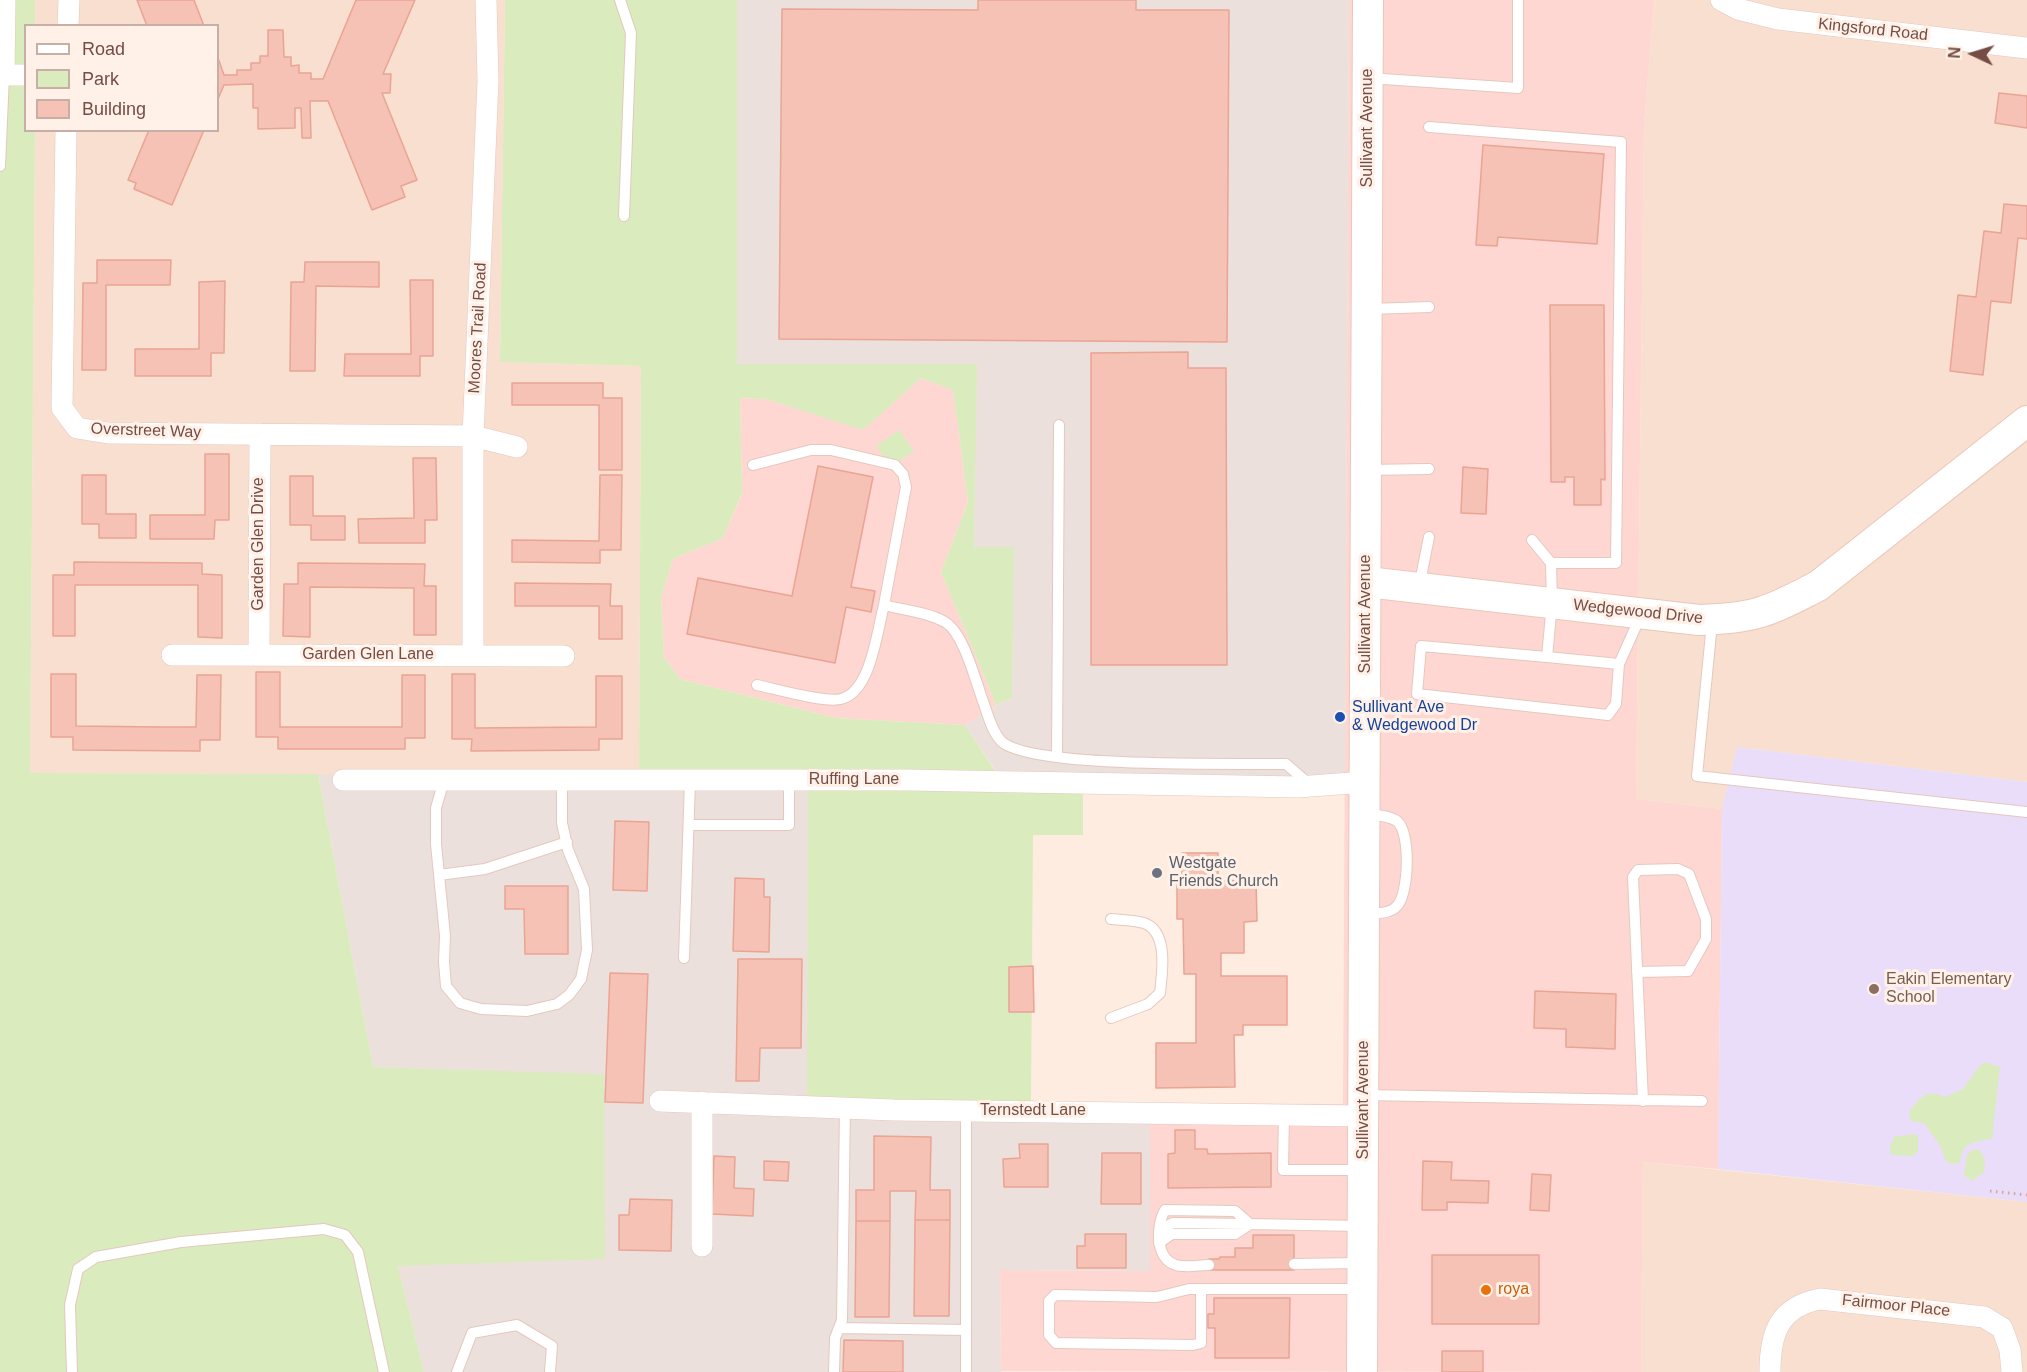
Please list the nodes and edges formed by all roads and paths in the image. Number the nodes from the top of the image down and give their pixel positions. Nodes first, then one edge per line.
1 (5, 0) edge
2 (69, 0) edge
3 (486, 0) edge
4 (620, 0) edge
5 (1368, 0) edge
6 (1518, 0) edge
7 (1721, 0) edge
8 (68, 24) edge
9 (2027, 48) edge
10 (2, 75) edge
11 (24, 75) edge
12 (1368, 78) junction
13 (1429, 127) dead end
14 (66, 132) edge
15 (0, 166) edge
16 (624, 216) dead end
17 (1429, 308) dead end
18 (1367, 309) junction
19 (2027, 421) edge
20 (1059, 425) dead end
21 (260, 434) junction
22 (473, 436) junction
23 (517, 447) dead end
24 (753, 465) dead end
25 (1430, 469) dead end
26 (1367, 470) junction
27 (1429, 537) dead end
28 (1532, 540) dead end
29 (1551, 563) junction
30 (1367, 582) junction
31 (1419, 588) junction
32 (1552, 603) junction
33 (884, 605) junction
34 (1641, 613) junction
35 (1712, 619) junction
36 (259, 654) junction
37 (172, 655) dead end
38 (473, 655) junction
39 (564, 656) dead end
40 (1547, 657) junction
41 (1619, 664) junction
42 (757, 685) dead end
43 (1057, 756) junction
44 (343, 780) dead end
45 (444, 780) junction
46 (562, 780) junction
47 (789, 780) junction
48 (690, 781) junction
49 (1365, 782) junction
50 (1312, 786) junction
51 (2027, 812) edge
52 (1365, 814) junction
53 (689, 825) junction
54 (567, 842) junction
55 (439, 875) junction
56 (1364, 914) junction
57 (1111, 919) dead end
58 (684, 958) dead end
59 (1637, 972) junction
60 (1111, 1018) dead end
61 (660, 1101) dead end
62 (1643, 1101) junction
63 (1702, 1101) dead end
64 (702, 1102) junction
65 (1364, 1105) junction
66 (845, 1107) junction
67 (966, 1110) junction
68 (1284, 1114) junction
69 (1364, 1170) junction
70 (1990, 1191) dead end
71 (2027, 1196) edge
72 (1250, 1224) junction
73 (1363, 1226) junction
74 (1159, 1243) junction
75 (702, 1246) dead end
76 (1294, 1264) dead end
77 (1209, 1265) dead end
78 (1363, 1276) junction
79 (1201, 1289) junction
80 (840, 1328) junction
81 (966, 1330) junction
82 (72, 1372) edge
83 (384, 1372) edge
84 (457, 1372) edge
85 (550, 1372) edge
86 (834, 1372) edge
87 (966, 1372) edge
88 (1362, 1372) edge
89 (1770, 1372) edge
90 (2012, 1372) edge

1 - 10 street
2 - 8 street
3 - 22 street, Moores Trail Road
4 - 16 lane
5 - 12 main road, Sullivant Avenue
6 - 12 lane
7 - 9 street, Kingsford Road
10 - 11 street
10 - 15 lane
12 - 18 main road, Sullivant Avenue
13 - 29 lane
14 - 21 street, Overstreet Way
17 - 18 lane
18 - 26 main road, Sullivant Avenue
19 - 35 main road, Wedgewood Drive
20 - 43 lane
21 - 22 street, Overstreet Way
21 - 36 street, Garden Glen Drive
22 - 23 street, Overstreet Way
22 - 38 street, Moores Trail Road
24 - 33 lane
25 - 26 lane
26 - 30 main road, Sullivant Avenue
27 - 31 lane
28 - 29 lane
29 - 32 lane
30 - 31 main road, Wedgewood Drive
30 - 49 main road, Sullivant Avenue
31 - 32 main road, Wedgewood Drive
32 - 34 main road, Wedgewood Drive
32 - 40 lane
33 - 42 lane
33 - 43 lane
34 - 35 main road, Wedgewood Drive
34 - 41 lane
35 - 51 lane
36 - 37 street, Garden Glen Lane
36 - 38 street, Garden Glen Lane
38 - 39 street, Garden Glen Lane
40 - 41 lane
40 - 41 lane
43 - 50 lane
44 - 45 street, Ruffing Lane
45 - 46 street, Ruffing Lane
45 - 55 lane
46 - 48 street, Ruffing Lane
46 - 54 lane
47 - 48 street, Ruffing Lane
47 - 50 street, Ruffing Lane
47 - 53 lane
48 - 53 lane
49 - 50 street, Ruffing Lane
49 - 52 main road, Sullivant Avenue
52 - 56 main road, Sullivant Avenue
52 - 56 lane
53 - 58 lane
54 - 55 lane
54 - 55 lane
56 - 65 main road, Sullivant Avenue
57 - 60 lane
59 - 59 lane
59 - 62 lane
61 - 64 street, Ternstedt Lane
62 - 63 lane
62 - 65 lane
64 - 66 street, Ternstedt Lane
64 - 75 street
65 - 68 street, Ternstedt Lane
65 - 69 main road, Sullivant Avenue
66 - 67 street, Ternstedt Lane
66 - 80 lane
67 - 68 street, Ternstedt Lane
67 - 81 lane
68 - 69 lane
69 - 73 main road, Sullivant Avenue
70 - 71 path
72 - 73 lane
72 - 74 lane
72 - 74 lane
73 - 78 main road, Sullivant Avenue
74 - 77 lane
76 - 78 lane
78 - 79 lane
78 - 88 main road, Sullivant Avenue
79 - 79 lane
80 - 81 lane
80 - 86 lane
81 - 87 lane
82 - 83 lane
84 - 85 lane
89 - 90 street, Fairmoor Place

